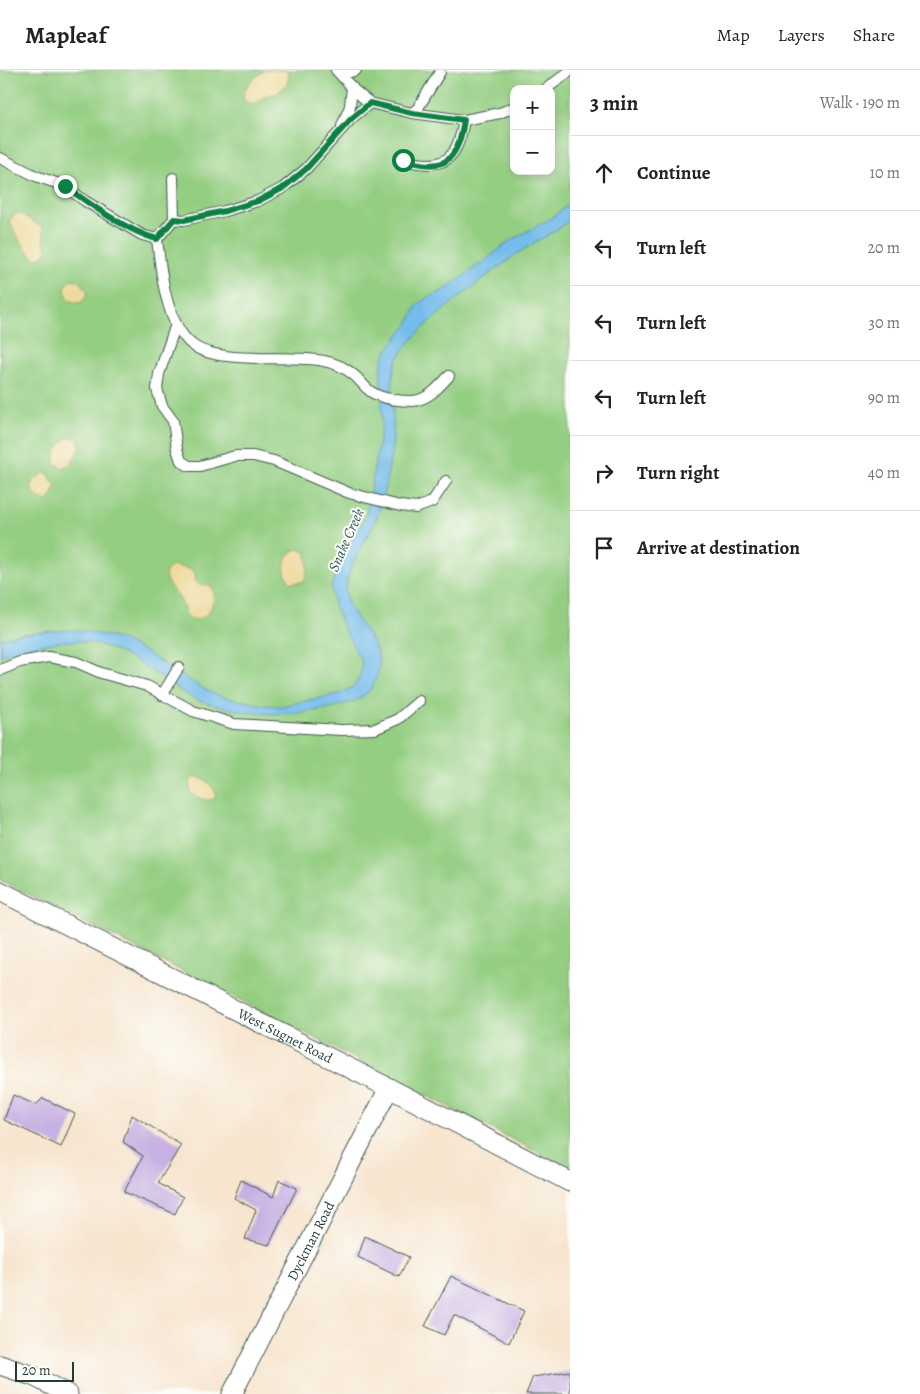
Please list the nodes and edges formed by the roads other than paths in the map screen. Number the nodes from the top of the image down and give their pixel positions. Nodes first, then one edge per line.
1 (356, 70) edge
2 (570, 71) edge
3 (440, 72) dead end
4 (339, 73) edge
5 (551, 85) edge
6 (352, 87) junction
7 (370, 103) junction
8 (510, 109) edge
9 (412, 113) junction
10 (464, 120) junction
11 (339, 131) junction
12 (0, 158) edge
13 (403, 160) dead end
14 (173, 178) dead end
15 (174, 219) junction
16 (157, 239) junction
17 (176, 324) junction
18 (449, 376) dead end
19 (446, 482) dead end
20 (179, 666) dead end
21 (0, 670) edge
22 (162, 695) junction
23 (419, 701) dead end
24 (0, 891) edge
25 (389, 1088) junction
26 (570, 1182) edge
27 (0, 1365) edge
28 (68, 1394) edge
29 (232, 1394) edge

1 - 4 lane
2 - 5 lane
3 - 9 lane
4 - 6 lane
6 - 7 lane
6 - 11 lane
7 - 9 lane
7 - 11 lane
8 - 10 lane
9 - 10 lane
10 - 13 lane
11 - 15 lane
12 - 16 lane
14 - 15 lane
15 - 16 lane
16 - 17 lane
17 - 18 lane
17 - 19 lane
20 - 22 lane
21 - 22 lane
22 - 23 lane
24 - 25 street, West Sugnet Road
25 - 26 street, West Sugnet Road
25 - 29 street, Dyckman Road
27 - 28 street

